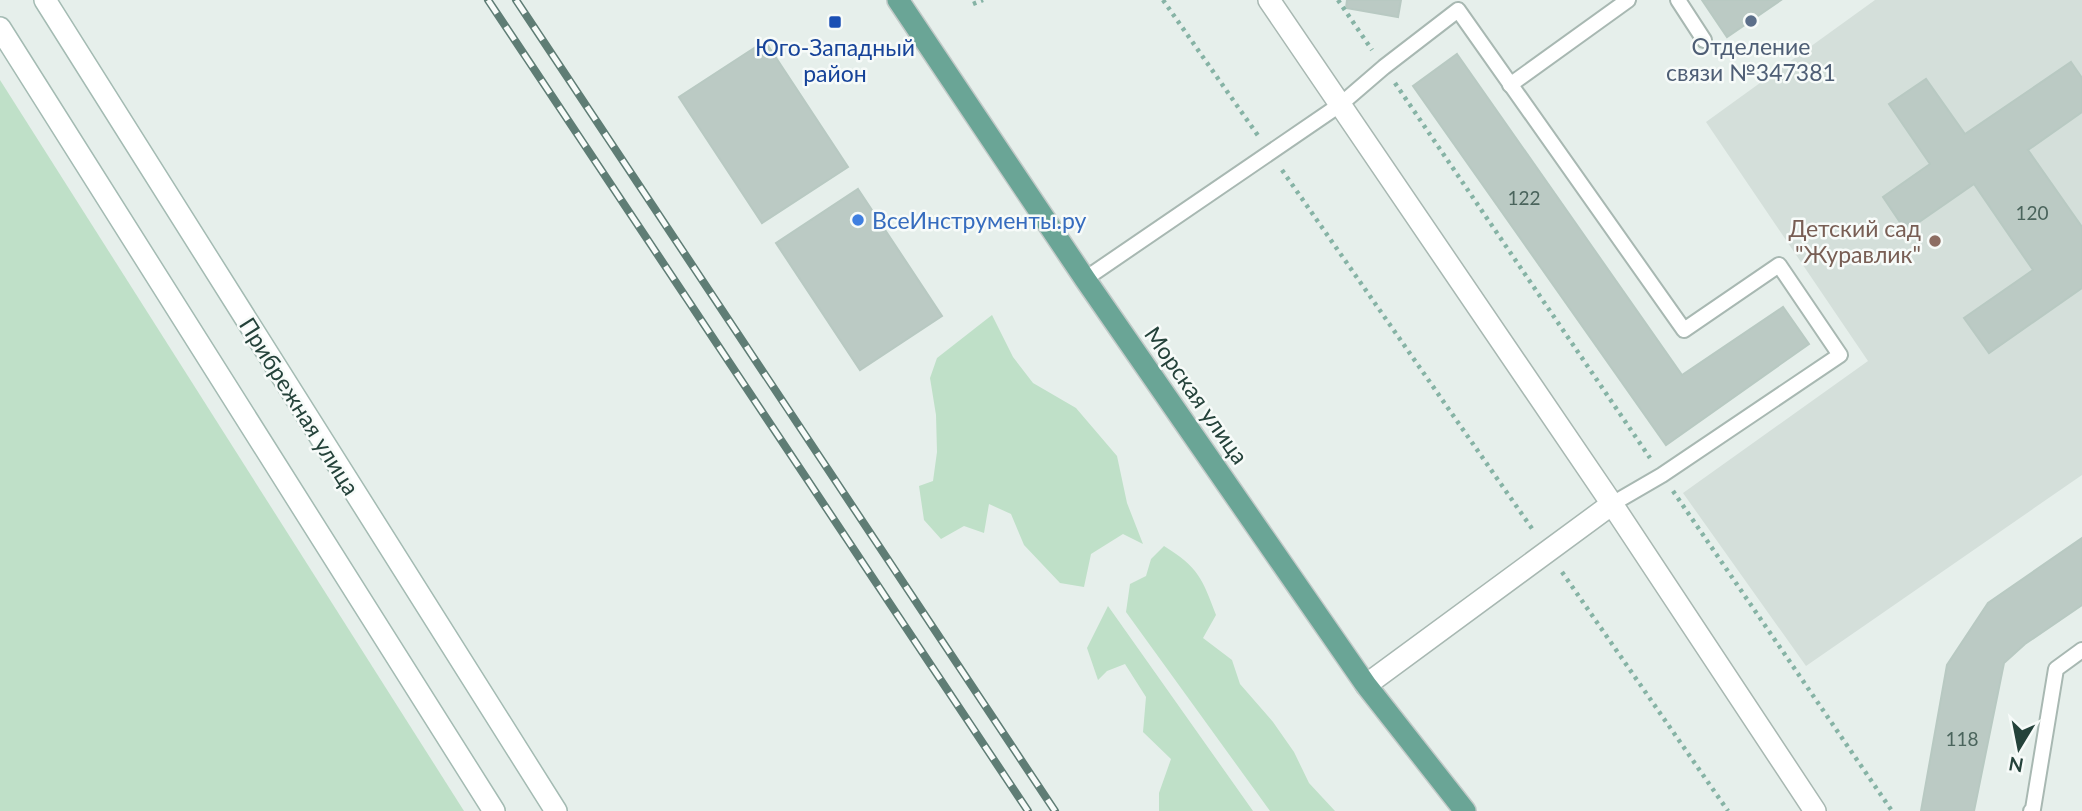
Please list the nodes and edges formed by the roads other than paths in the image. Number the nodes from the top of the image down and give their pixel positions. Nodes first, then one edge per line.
1 (45, 0) edge
2 (898, 0) edge
3 (1269, 0) edge
4 (1628, 0) edge
5 (1678, 0) edge
6 (1459, 5) edge
7 (0, 28) edge
8 (1704, 40) dead end
9 (1510, 85) junction
10 (1341, 104) junction
11 (1085, 279) junction
12 (1612, 505) junction
13 (2082, 650) edge
14 (1366, 685) junction
15 (494, 811) edge
16 (556, 811) edge
17 (1465, 811) edge
18 (1815, 811) edge
19 (2035, 811) edge

1 - 16 main road, Прибрежная улица
2 - 11 main road, Морская улица
3 - 10 main road
4 - 9 lane
5 - 8 lane
6 - 9 lane
6 - 10 lane
7 - 15 main road
9 - 12 lane
10 - 11 lane
10 - 12 main road
11 - 14 main road, Морская улица
12 - 14 main road
12 - 18 main road
13 - 19 lane
14 - 17 main road, Морская улица

